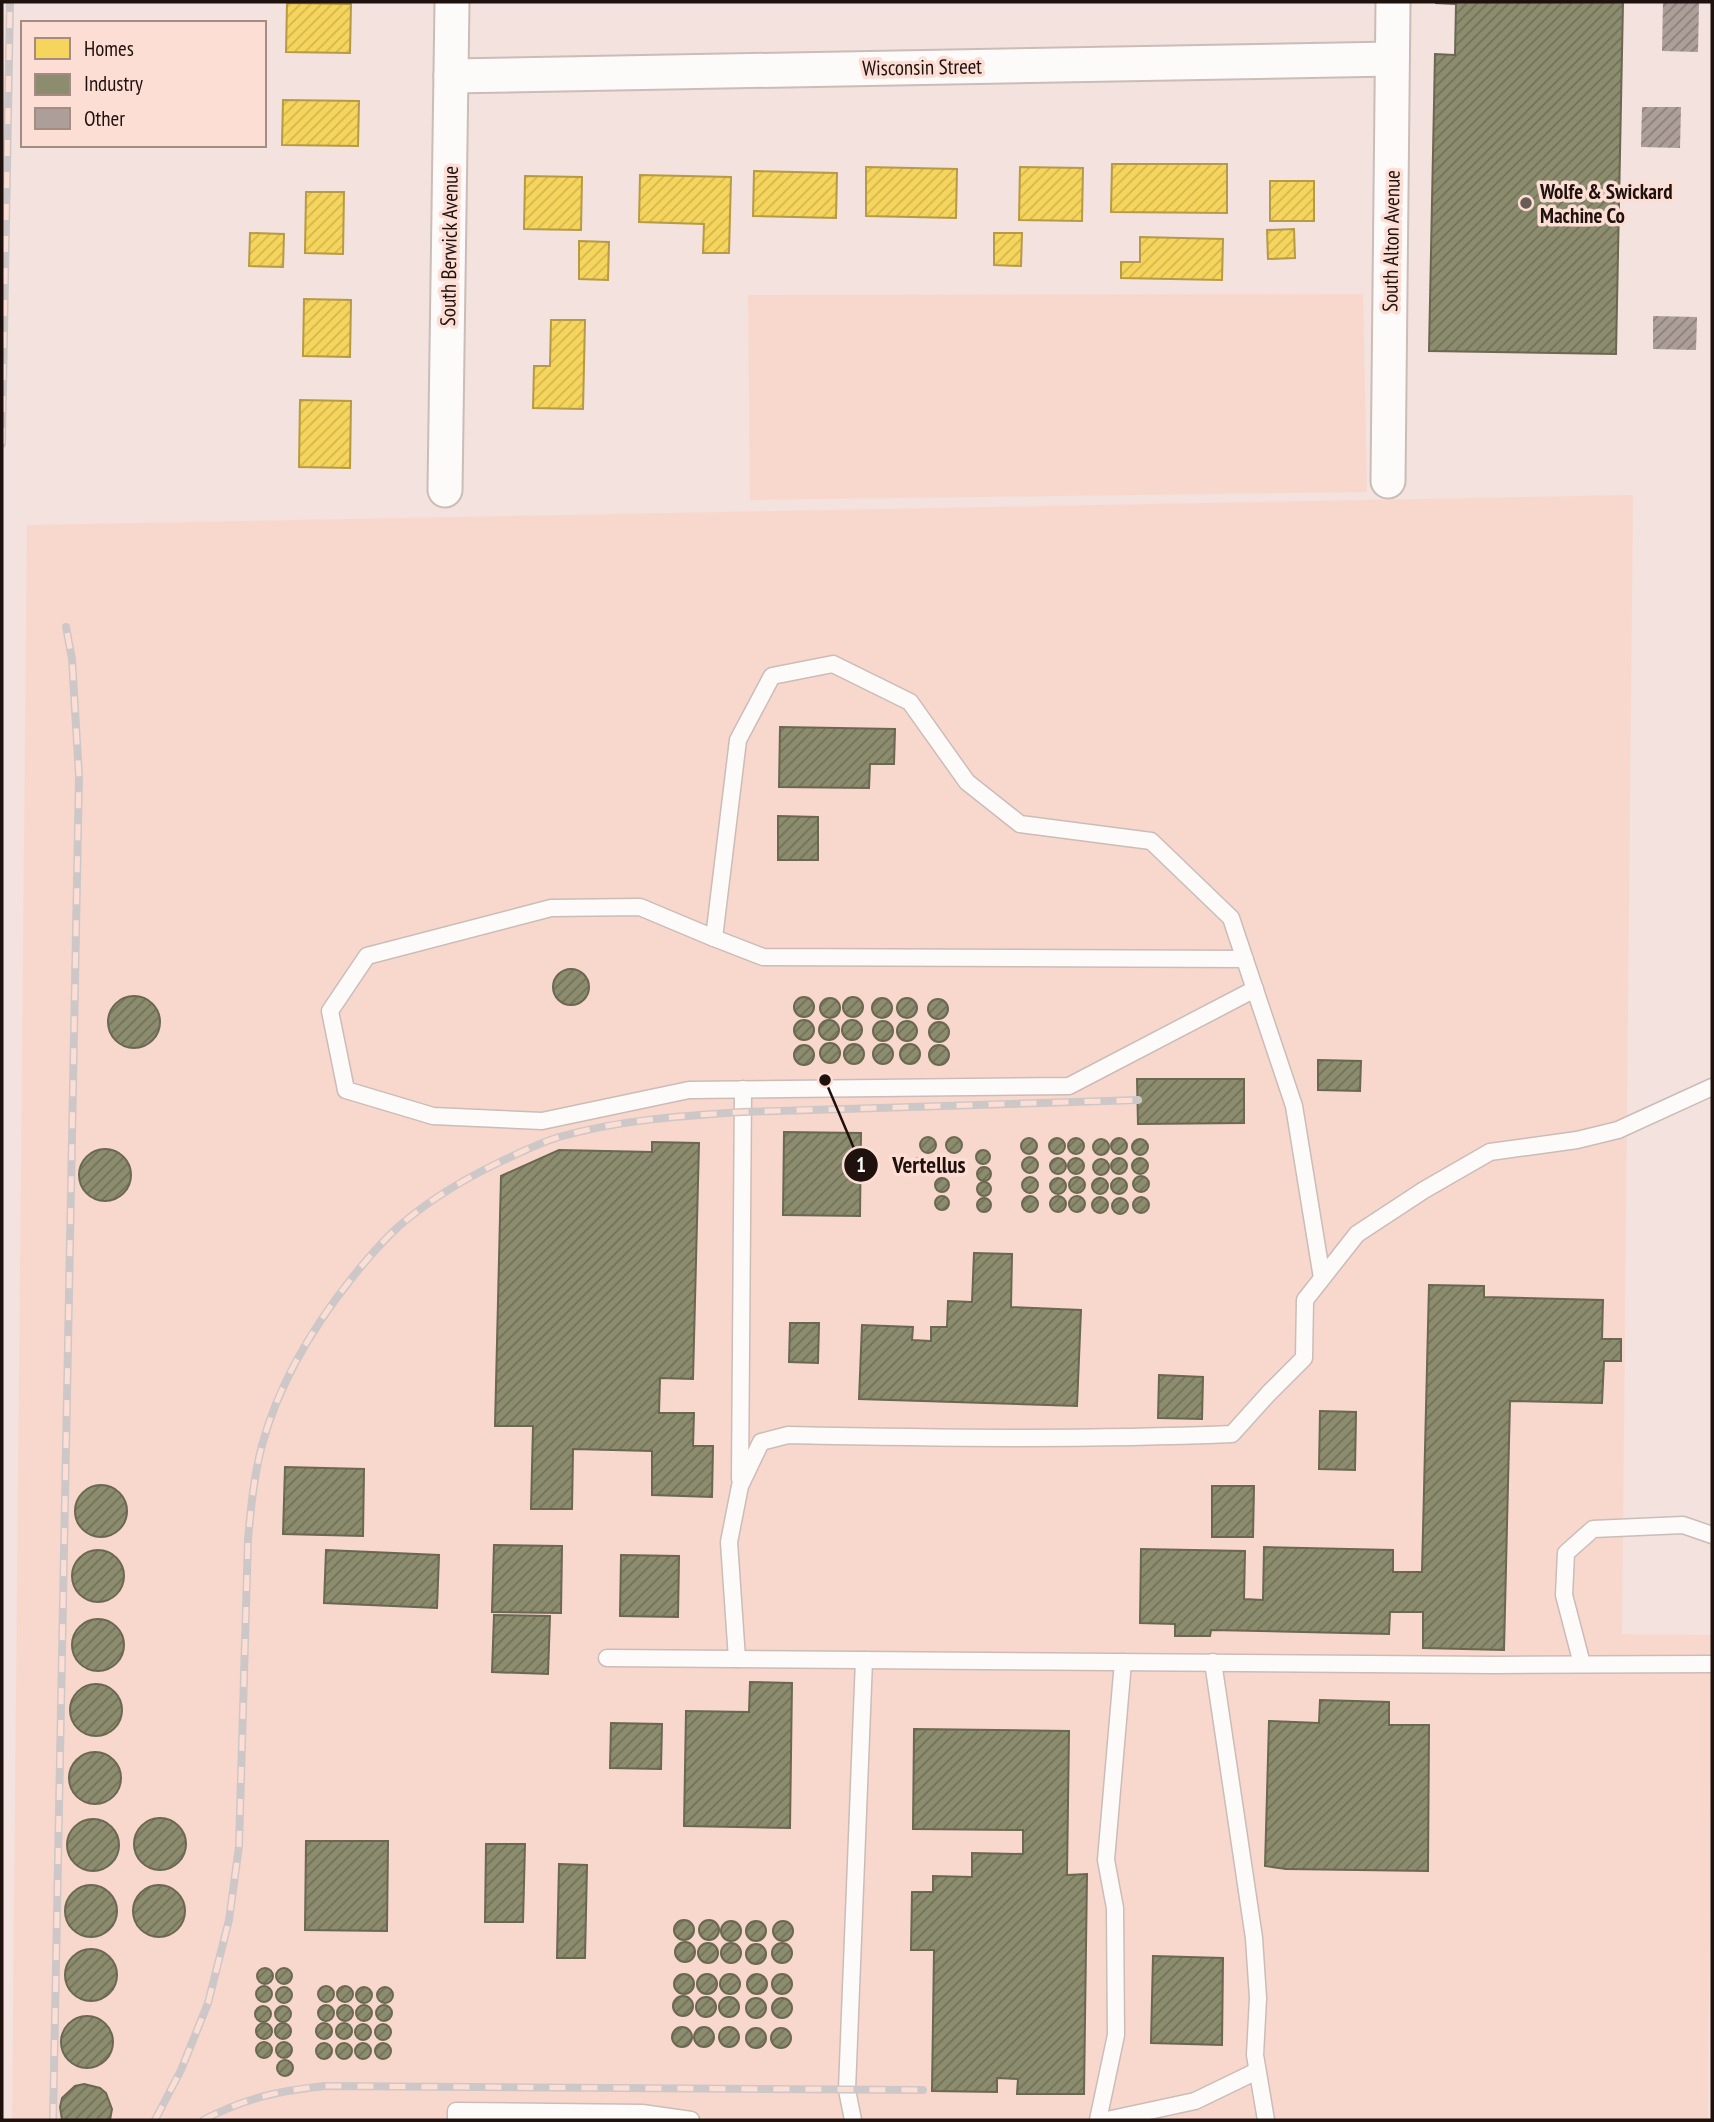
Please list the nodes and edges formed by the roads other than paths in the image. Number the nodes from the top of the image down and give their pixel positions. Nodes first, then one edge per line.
1 (452, 2) edge
2 (1393, 2) edge
3 (1392, 59) junction
4 (451, 76) junction
5 (1388, 481) dead end
6 (445, 490) dead end
7 (714, 938) junction
8 (1245, 959) junction
9 (1255, 989) junction
10 (1712, 1087) edge
11 (743, 1089) junction
12 (1322, 1278) junction
13 (740, 1486) junction
14 (1712, 1535) edge
15 (607, 1658) dead end
16 (737, 1659) junction
17 (864, 1660) junction
18 (1123, 1662) junction
19 (1213, 1662) junction
20 (1582, 1664) junction
21 (1712, 1664) edge
22 (1258, 2071) junction
23 (456, 2120) edge
24 (691, 2120) edge
25 (851, 2120) edge
26 (858, 2120) edge
27 (1098, 2120) edge
28 (1107, 2120) edge
29 (1266, 2120) edge

1 - 4 street, South Berwick Avenue
2 - 3 street, South Alton Avenue
3 - 4 street, Wisconsin Street
3 - 5 street, South Alton Avenue
4 - 6 street, South Berwick Avenue
7 - 8 lane
7 - 8 lane
7 - 11 lane
8 - 9 lane
9 - 11 lane
9 - 12 lane
10 - 12 lane
11 - 13 lane
12 - 13 lane
13 - 16 lane
14 - 20 lane
15 - 16 lane
16 - 17 lane
17 - 18 lane
17 - 25 lane
18 - 19 lane
18 - 27 lane
19 - 20 lane
19 - 22 lane
20 - 21 lane
22 - 28 lane
22 - 29 lane
23 - 24 lane
25 - 26 lane

